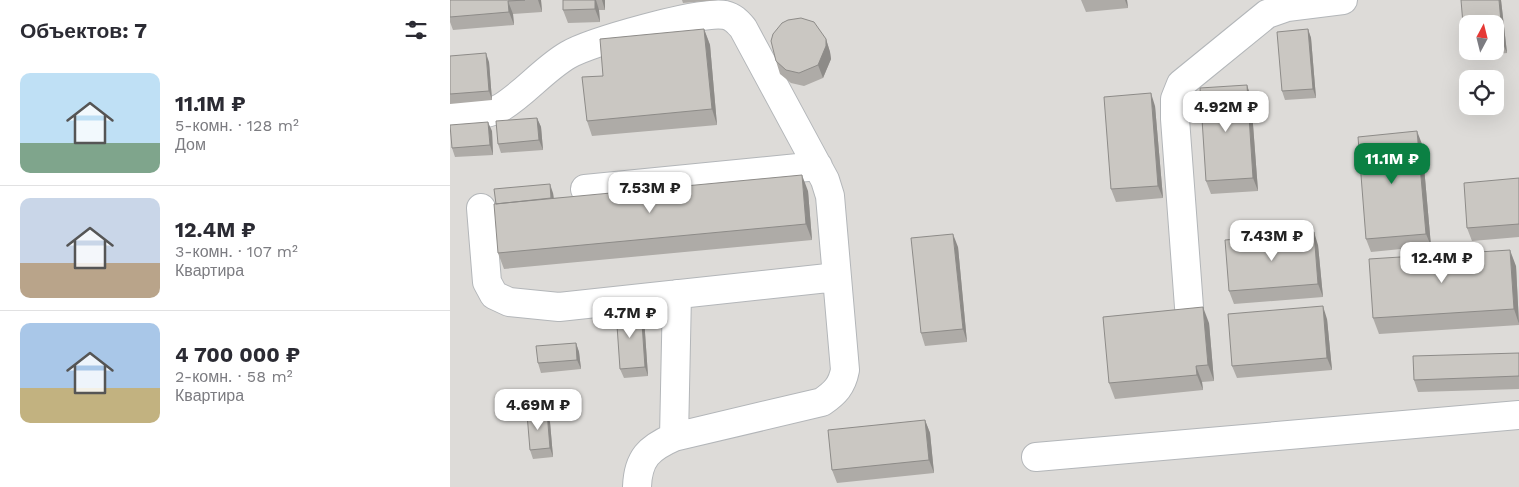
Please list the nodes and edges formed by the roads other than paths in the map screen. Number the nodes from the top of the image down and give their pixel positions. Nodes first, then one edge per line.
1 (1343, 0) edge
2 (450, 116) edge
3 (818, 166) junction
4 (584, 189) dead end
5 (481, 208) dead end
6 (837, 277) junction
7 (676, 294) junction
8 (1189, 307) edge
9 (1519, 415) edge
10 (674, 437) junction
11 (1036, 457) dead end
12 (637, 487) edge

1 - 8 lane
2 - 3 lane
3 - 4 lane
3 - 6 lane
5 - 7 lane
6 - 7 lane
6 - 10 lane
7 - 10 lane
9 - 11 lane
10 - 12 lane

